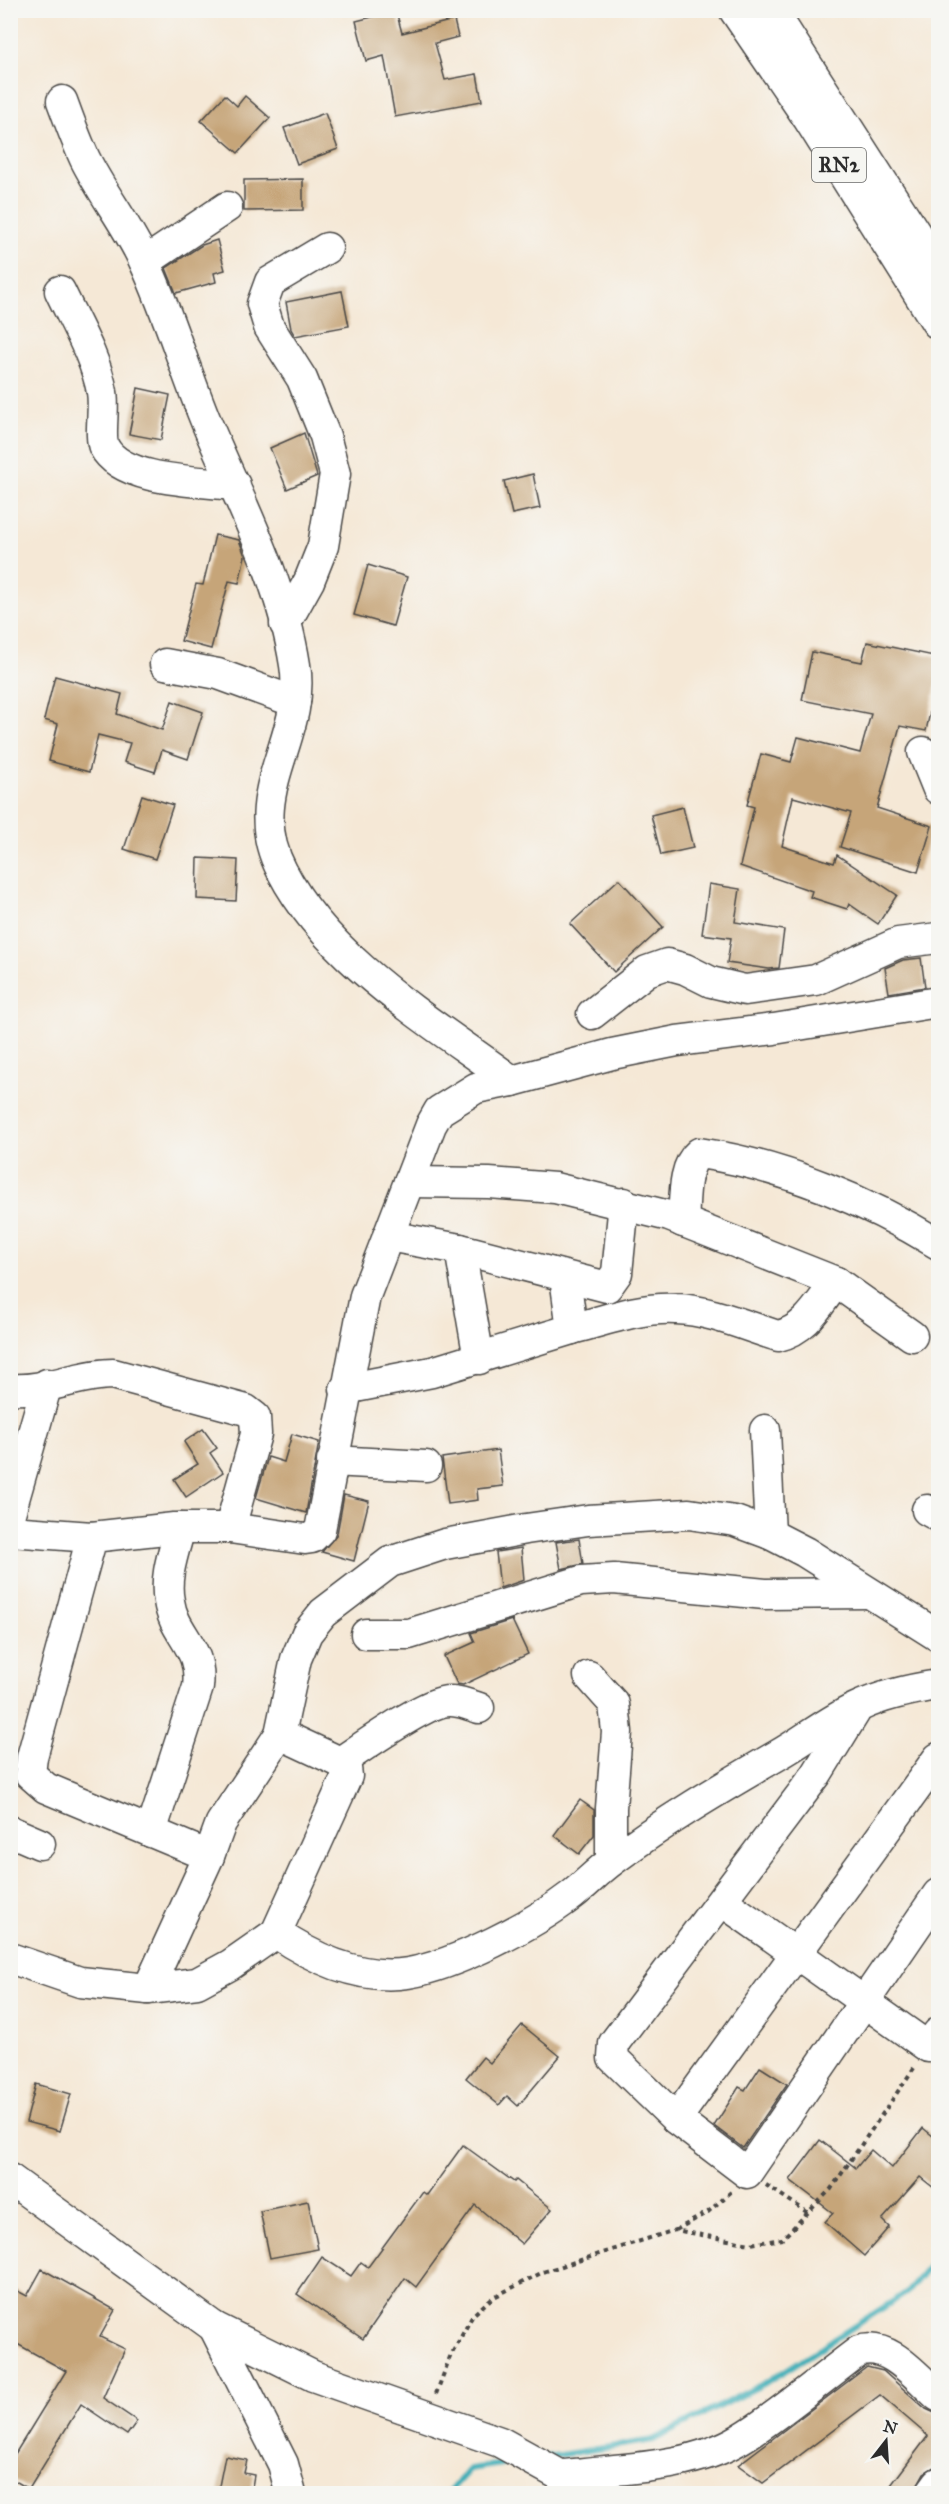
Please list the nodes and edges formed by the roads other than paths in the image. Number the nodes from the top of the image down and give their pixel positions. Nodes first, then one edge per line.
1 (736, 10) edge
2 (770, 10) edge
3 (62, 101) dead end
4 (227, 207) dead end
5 (327, 248) dead end
6 (145, 262) junction
7 (939, 271) edge
8 (60, 291) dead end
9 (939, 322) edge
10 (235, 485) junction
11 (285, 624) junction
12 (165, 664) dead end
13 (295, 702) junction
14 (922, 752) dead end
15 (939, 789) edge
16 (939, 938) edge
17 (939, 1002) edge
18 (592, 1014) dead end
19 (512, 1082) junction
20 (409, 1182) junction
21 (624, 1203) junction
22 (683, 1222) junction
23 (388, 1236) junction
24 (939, 1244) edge
25 (460, 1249) junction
26 (565, 1277) junction
27 (836, 1282) junction
28 (572, 1329) junction
29 (912, 1336) dead end
30 (479, 1359) junction
31 (47, 1384) junction
32 (10, 1389) edge
33 (345, 1389) junction
34 (765, 1430) dead end
35 (332, 1461) junction
36 (426, 1466) dead end
37 (10, 1513) edge
38 (180, 1528) junction
39 (230, 1528) junction
40 (10, 1531) edge
41 (770, 1534) junction
42 (92, 1537) junction
43 (867, 1593) junction
44 (366, 1634) dead end
45 (939, 1636) edge
46 (590, 1676) dead end
47 (939, 1685) edge
48 (859, 1706) junction
49 (479, 1708) dead end
50 (280, 1734) junction
51 (939, 1758) edge
52 (340, 1762) junction
53 (10, 1831) edge
54 (151, 1832) junction
55 (40, 1844) dead end
56 (209, 1856) junction
57 (611, 1861) junction
58 (939, 1894) edge
59 (722, 1901) junction
60 (276, 1933) junction
61 (795, 1954) junction
62 (10, 1958) edge
63 (148, 1989) junction
64 (863, 2002) junction
65 (933, 2040) edge
66 (676, 2119) junction
67 (10, 2179) edge
68 (214, 2327) junction
69 (939, 2396) edge
70 (560, 2473) junction
71 (939, 2483) edge
72 (291, 2493) edge
73 (594, 2493) edge
74 (930, 2493) edge

1 - 9 highway, RN2
2 - 7 highway, RN2
3 - 6 street
4 - 6 street
5 - 11 street
6 - 10 street
8 - 10 street
10 - 11 street
11 - 13 street
12 - 13 street
13 - 19 street
14 - 15 street
16 - 18 street
17 - 19 street
19 - 20 street
20 - 21 street
20 - 23 street
21 - 22 street
21 - 26 street
22 - 24 street
22 - 27 street
23 - 25 street
23 - 33 street
25 - 26 street
25 - 30 street
26 - 28 street
27 - 28 street
27 - 29 street
28 - 30 street
30 - 33 street
31 - 32 street
31 - 37 street
31 - 39 street
33 - 35 street
34 - 41 street
35 - 36 street
35 - 39 street
38 - 39 street
38 - 42 street
38 - 54 street
40 - 42 street
41 - 43 street
41 - 50 street
42 - 54 street
43 - 44 street
43 - 45 street
46 - 57 street
47 - 48 street
48 - 57 street
48 - 59 street
49 - 52 street
50 - 52 street
50 - 56 street
51 - 61 street
52 - 60 street
53 - 55 street
54 - 56 street
56 - 63 street
57 - 60 street
58 - 64 street
59 - 61 street
59 - 66 street
60 - 63 street
61 - 64 street
61 - 66 street
62 - 63 street
64 - 65 street
64 - 66 street
67 - 68 street
68 - 70 street
68 - 72 street
69 - 70 street
70 - 73 street
71 - 74 street

